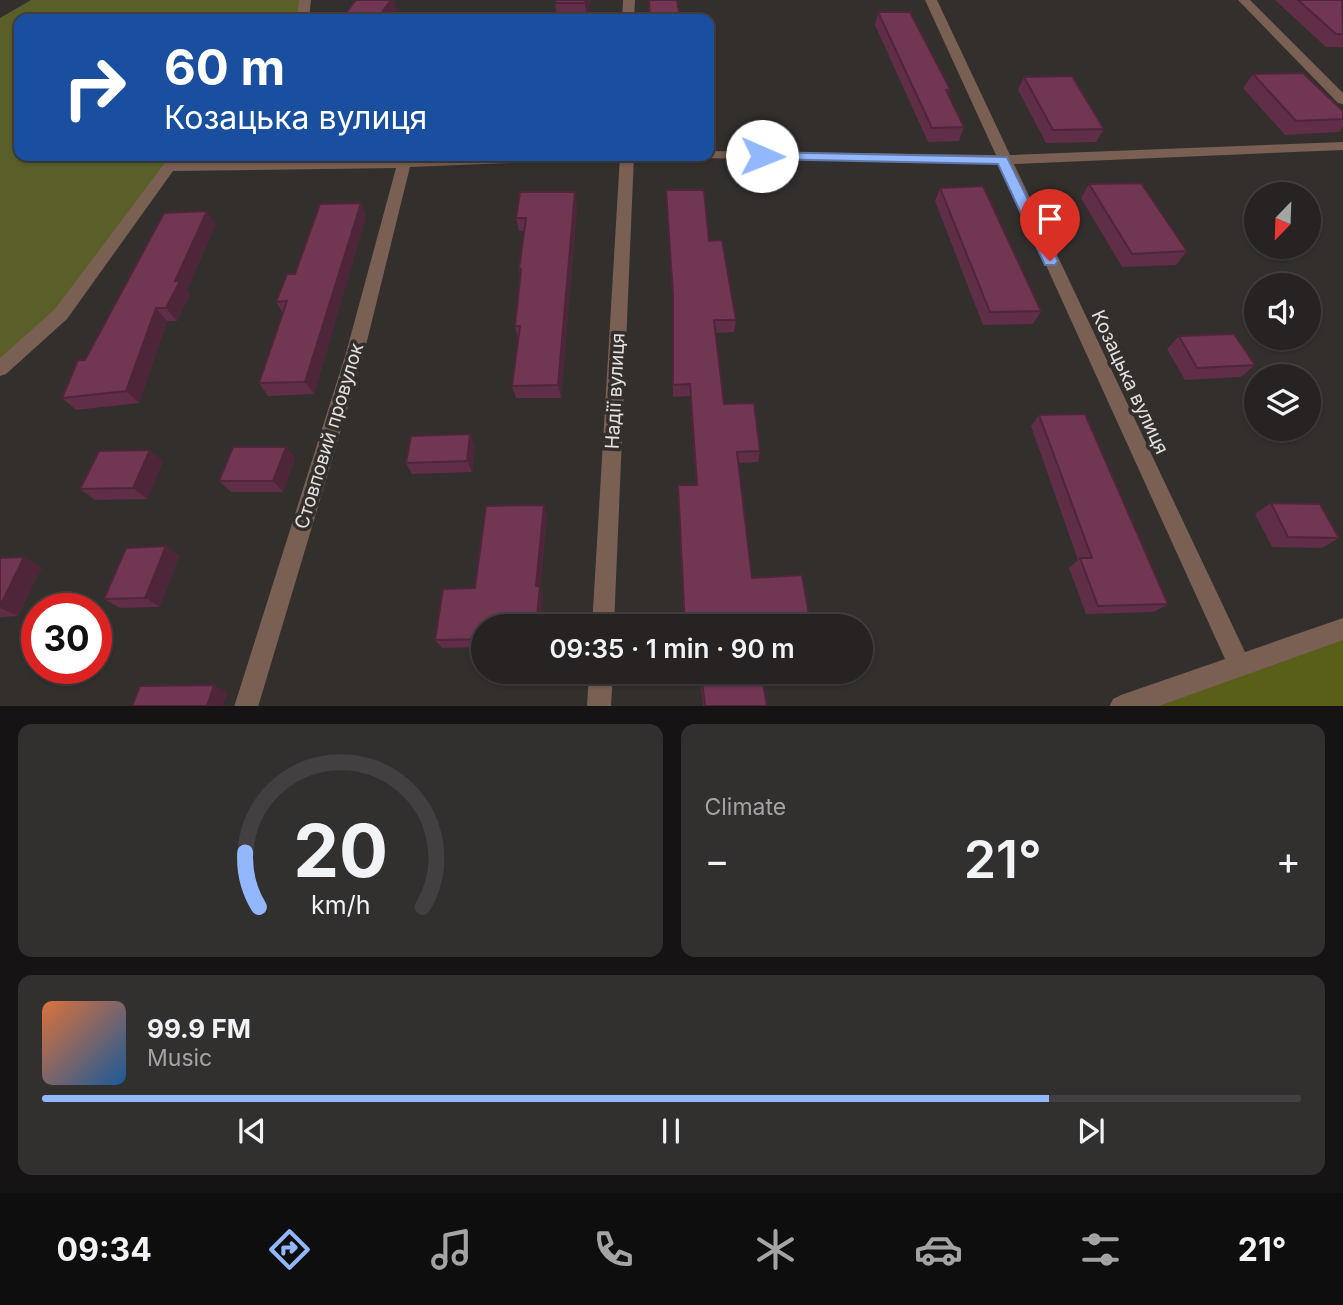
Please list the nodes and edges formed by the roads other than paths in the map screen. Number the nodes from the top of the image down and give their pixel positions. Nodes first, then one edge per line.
1 (930, 0) edge
2 (1244, 0) edge
3 (1343, 100) edge
4 (1343, 146) edge
5 (714, 155) edge
6 (1003, 160) junction
7 (174, 161) edge
8 (455, 161) edge
9 (627, 161) edge
10 (404, 163) junction
11 (0, 369) edge
12 (604, 614) edge
13 (1343, 629) edge
14 (1240, 666) junction
15 (600, 684) edge
16 (246, 706) edge
17 (599, 706) edge
18 (1121, 706) edge

1 - 6 street, Козацька вулиця
2 - 3 street
4 - 6 street
5 - 6 street
6 - 14 street, Козацька вулиця
7 - 10 street
7 - 11 street
8 - 10 street
9 - 12 street, Надії вулиця
10 - 16 street, Стовповий провулок
13 - 14 street
14 - 18 street
15 - 17 street

